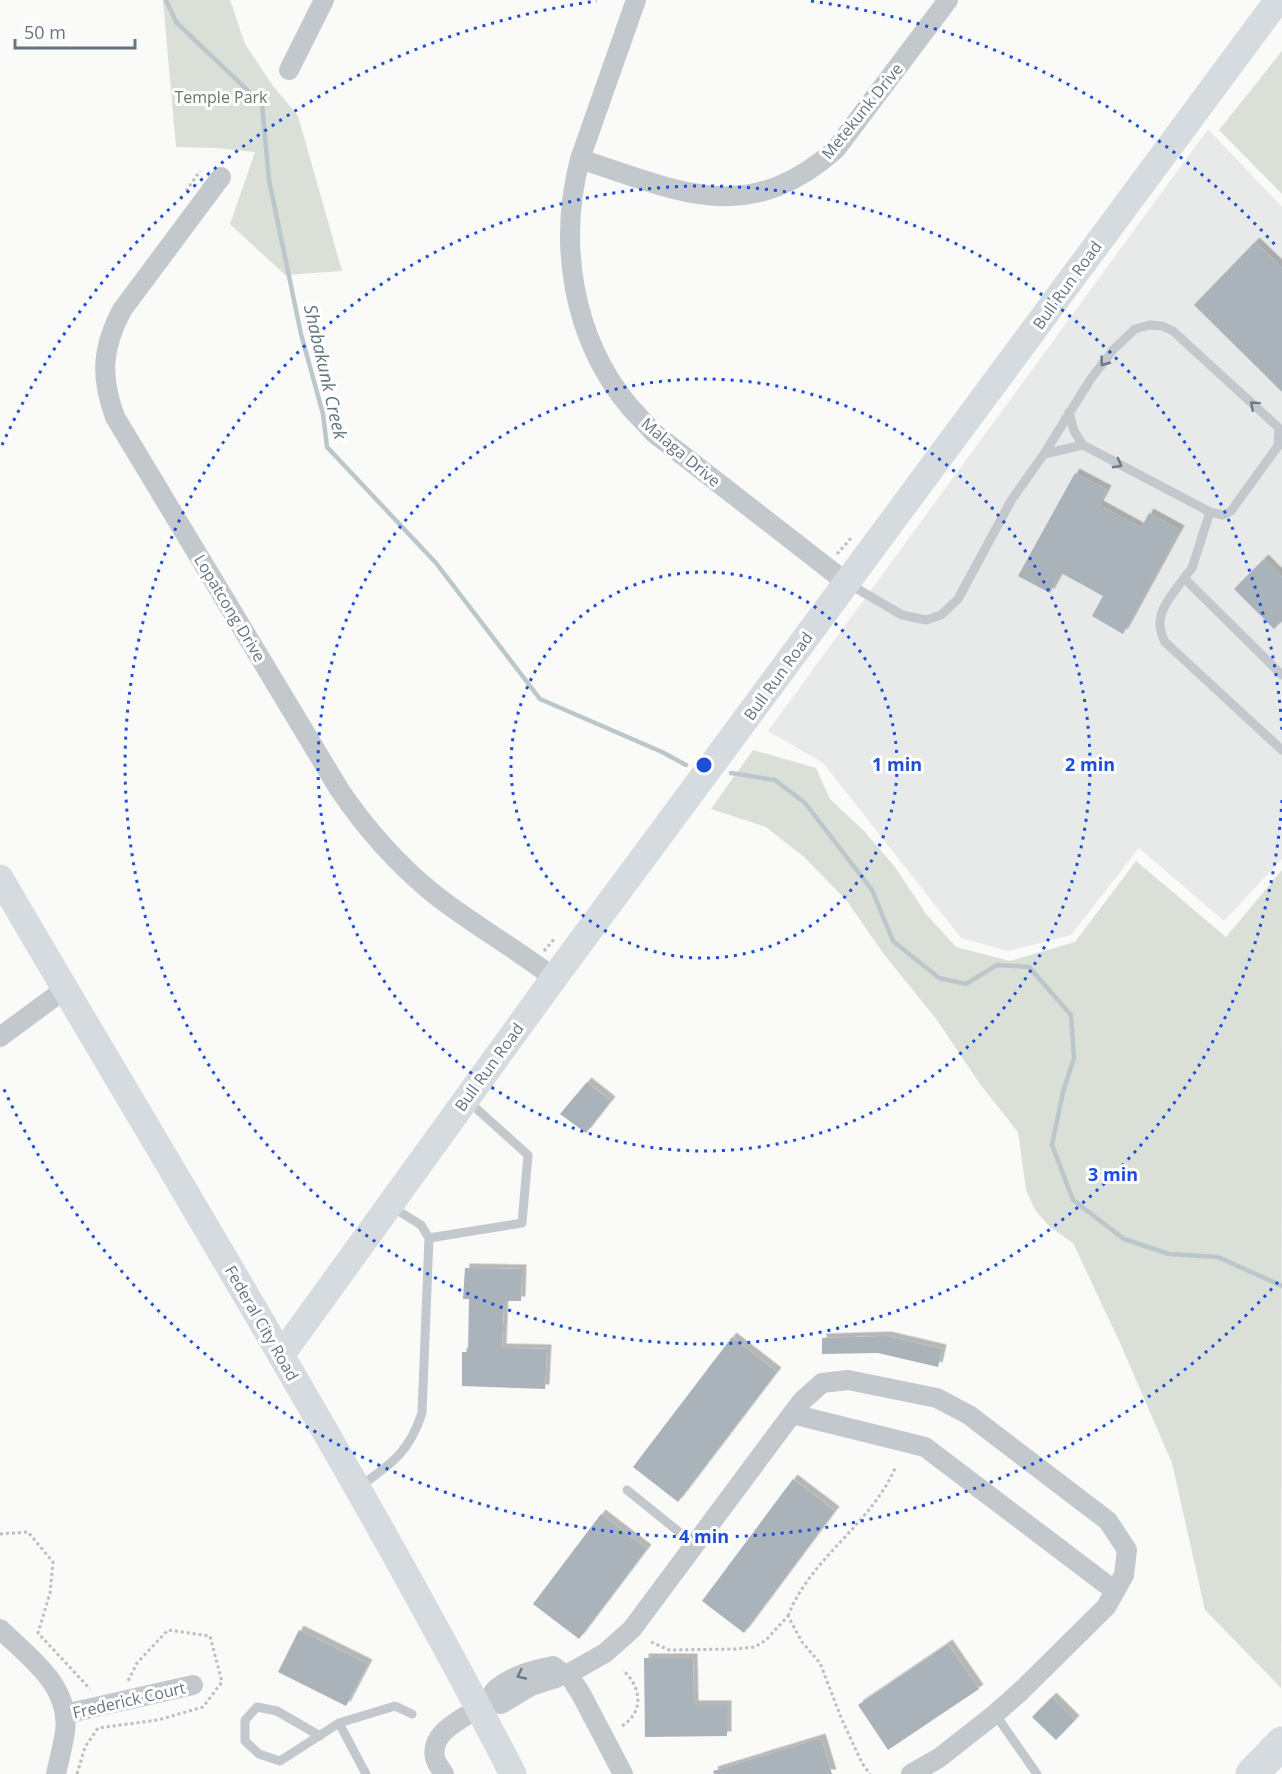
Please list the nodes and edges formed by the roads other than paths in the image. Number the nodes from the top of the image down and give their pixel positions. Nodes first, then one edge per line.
1 (324, 0) edge
2 (636, 0) edge
3 (948, 0) edge
4 (1278, 0) edge
5 (289, 70) dead end
6 (580, 159) junction
7 (221, 177) dead end
8 (1069, 412) junction
9 (1280, 428) edge
10 (1083, 445) junction
11 (1044, 454) junction
12 (1210, 512) junction
13 (1184, 578) junction
14 (847, 583) junction
15 (1282, 675) edge
16 (1282, 750) edge
17 (0, 878) edge
18 (545, 971) junction
19 (65, 989) junction
20 (0, 1036) edge
21 (465, 1099) junction
22 (389, 1205) junction
23 (429, 1238) junction
24 (282, 1354) junction
25 (792, 1414) junction
26 (357, 1489) junction
27 (627, 1490) dead end
28 (694, 1544) junction
29 (1115, 1591) junction
30 (0, 1629) edge
31 (564, 1673) junction
32 (193, 1685) dead end
33 (484, 1705) junction
34 (65, 1714) junction
35 (412, 1714) dead end
36 (995, 1714) junction
37 (339, 1723) junction
38 (320, 1736) junction
39 (1282, 1743) edge
40 (56, 1774) edge
41 (366, 1774) edge
42 (444, 1774) edge
43 (513, 1774) edge
44 (623, 1774) edge
45 (911, 1774) edge
46 (1037, 1774) edge
47 (1252, 1774) edge

1 - 5 street
2 - 6 street, Malaga Drive
3 - 6 street, Metekunk Drive
4 - 14 street, Bull Run Road
6 - 14 street, Malaga Drive
7 - 18 street, Lopatcong Drive
9 -> 8 lane
8 - 10 lane
8 - 11 lane
9 - 12 lane
10 - 11 lane
10 -> 12 lane
11 - 14 lane
12 - 13 lane
13 - 15 lane
13 - 16 lane
14 - 18 street, Bull Run Road
17 - 19 street, Federal City Road
18 - 21 street, Bull Run Road
19 - 20 street
19 - 24 street, Federal City Road
21 - 22 street, Bull Run Road
21 - 23 lane
22 - 23 lane
22 - 24 street, Bull Run Road
23 - 26 lane
24 - 26 street, Federal City Road
25 - 28 street
25 - 29 street
25 - 29 street
26 - 33 street, Federal City Road
27 - 28 lane
28 - 31 street
29 - 36 street
30 - 34 street
31 - 33 street
31 - 44 street
32 - 34 street, Frederick Court
33 - 42 street
33 - 43 street, Federal City Road
34 - 40 street
35 - 37 lane
36 - 45 street
36 - 46 lane
37 - 38 lane
37 - 41 lane
38 - 38 lane
39 - 47 highway

